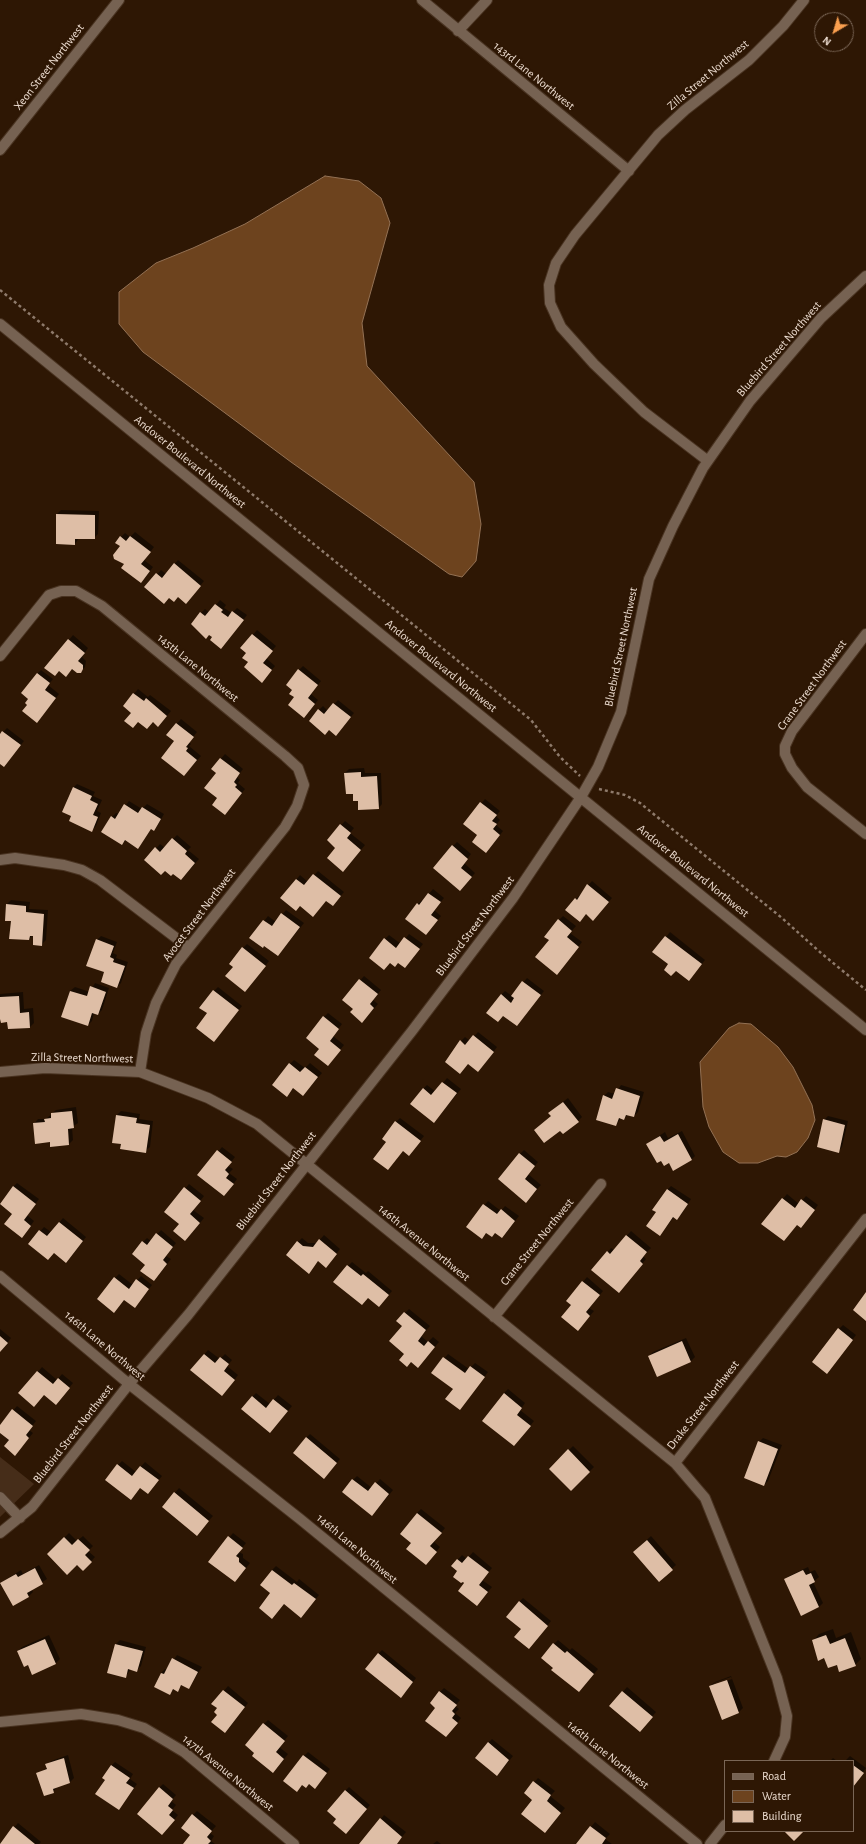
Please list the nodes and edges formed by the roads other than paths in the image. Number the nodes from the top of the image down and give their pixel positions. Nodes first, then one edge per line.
1 (118, 0) edge
2 (422, 0) edge
3 (487, 0) edge
4 (804, 0) edge
5 (458, 31) junction
6 (0, 150) edge
7 (629, 171) junction
8 (866, 276) edge
9 (0, 324) edge
10 (708, 461) junction
11 (866, 634) edge
12 (0, 656) edge
13 (304, 785) joint
14 (581, 797) junction
15 (866, 834) edge
16 (0, 860) edge
17 (188, 948) junction
18 (866, 1030) edge
19 (0, 1072) edge
20 (140, 1072) junction
21 (306, 1164) junction
22 (601, 1184) dead end
23 (866, 1219) edge
24 (0, 1276) edge
25 (494, 1317) junction
26 (129, 1384) junction
27 (674, 1463) junction
28 (0, 1497) edge
29 (20, 1518) junction
30 (0, 1534) edge
31 (0, 1722) edge
32 (774, 1760) edge
33 (724, 1826) edge
34 (294, 1844) edge
35 (697, 1844) edge
36 (710, 1844) edge

1 - 6 street, Xeon Street Northwest
2 - 5 street, 143rd Lane Northwest
3 - 5 street
4 - 7 street, Zilla Street Northwest
5 - 7 street, 143rd Lane Northwest
7 - 10 street, Zilla Street Northwest
8 - 10 street, Bluebird Street Northwest
9 - 14 street, Andover Boulevard Northwest
10 - 14 street, Bluebird Street Northwest
11 - 15 street, Crane Street Northwest
12 - 13 street, 145th Lane Northwest
13 - 17 street, Avocet Street Northwest
14 - 18 street, Andover Boulevard Northwest
14 - 21 street, Bluebird Street Northwest
16 - 17 street
17 - 20 street, Avocet Street Northwest
19 - 20 street, Zilla Street Northwest
20 - 21 street, 146th Avenue Northwest
21 - 25 street, 146th Avenue Northwest
21 - 26 street, Bluebird Street Northwest
22 - 25 street, Crane Street Northwest
23 - 27 street, Drake Street Northwest
24 - 26 street, 146th Lane Northwest
25 - 27 street, 146th Avenue Northwest
26 - 29 street, Bluebird Street Northwest
26 - 35 street, 146th Lane Northwest
27 - 32 street, Drake Street Northwest
28 - 29 street
29 - 30 street, Bluebird Street Northwest
31 - 34 street, 147th Avenue Northwest
33 - 36 street

